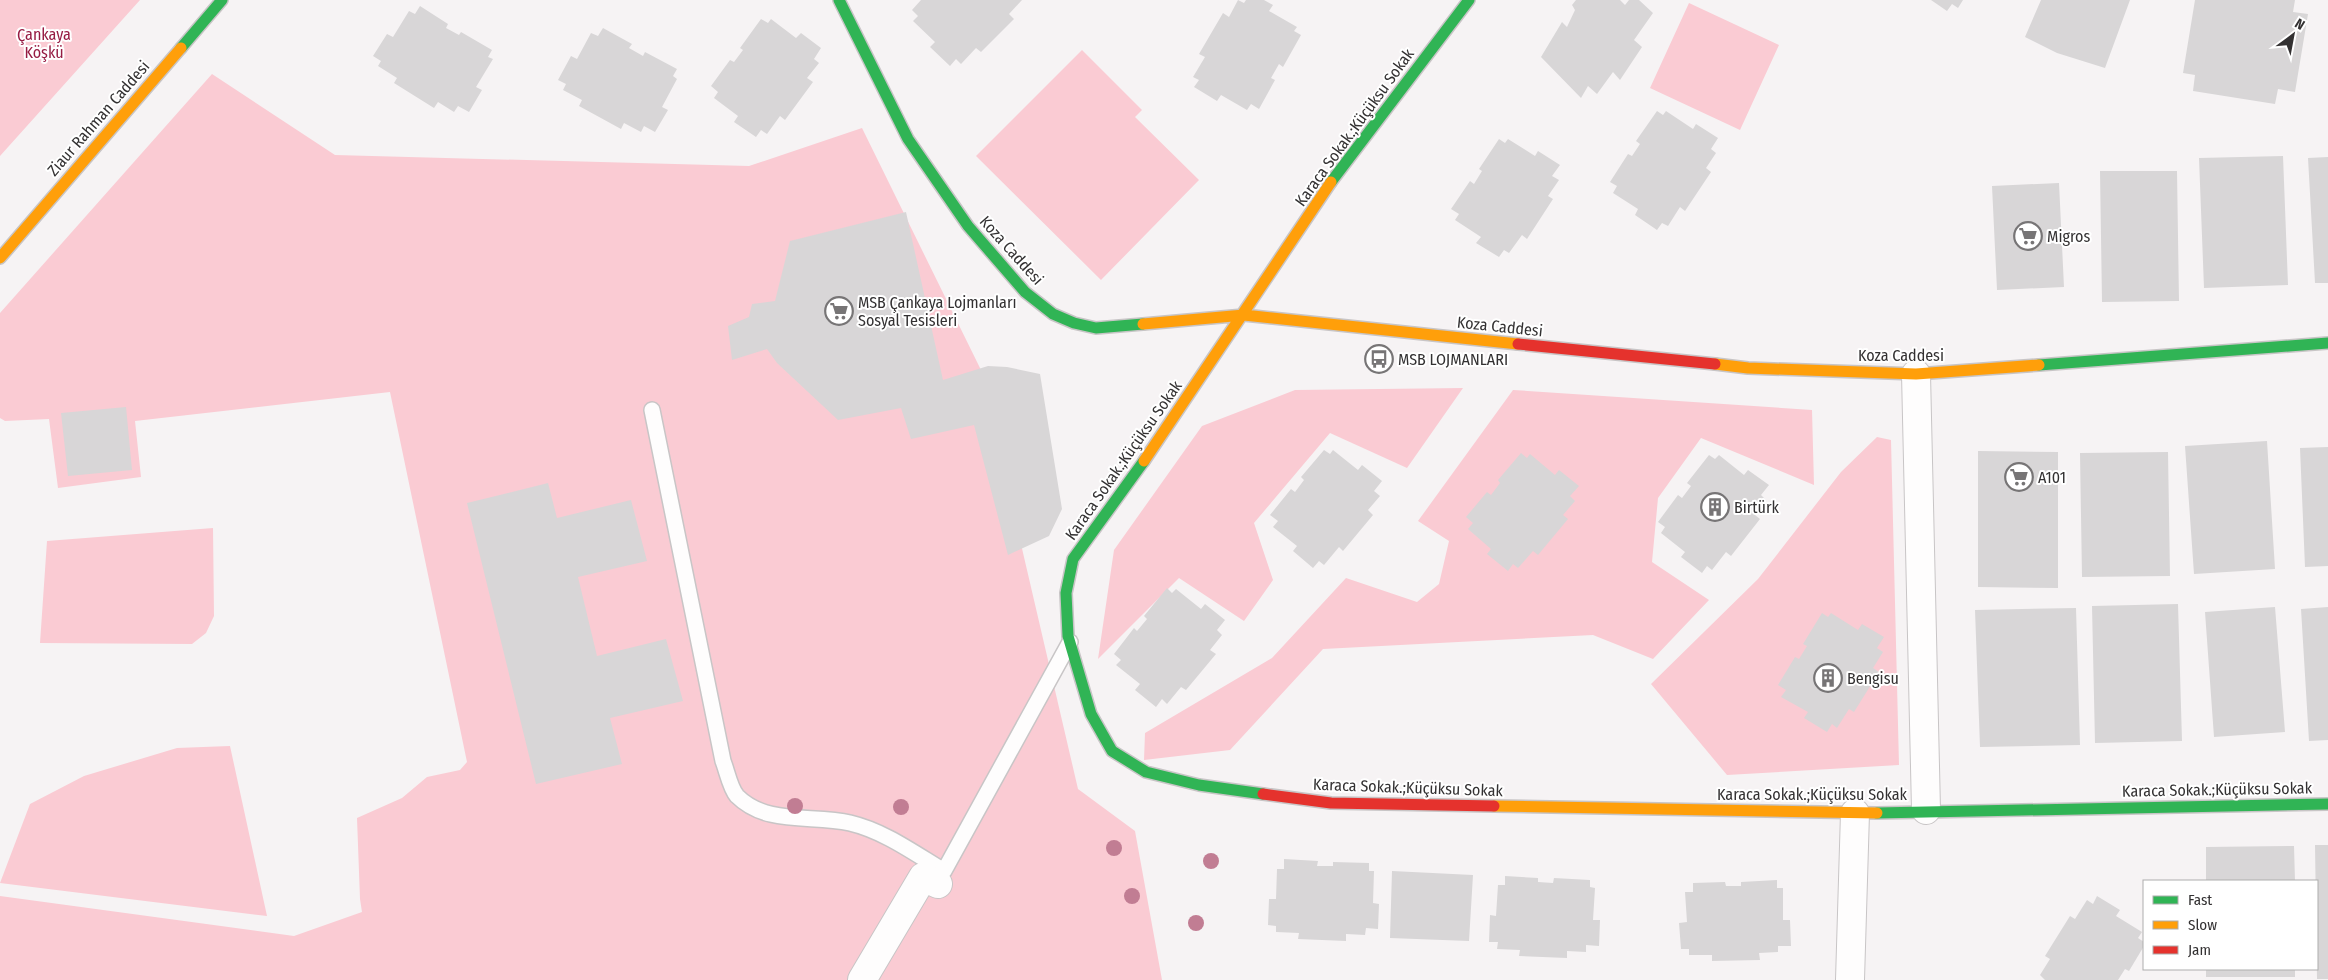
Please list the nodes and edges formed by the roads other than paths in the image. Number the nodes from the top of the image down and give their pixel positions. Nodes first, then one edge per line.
1 (222, 0) edge
2 (840, 0) edge
3 (1469, 0) edge
4 (0, 258) edge
5 (1244, 315) junction
6 (2328, 343) edge
7 (1916, 374) junction
8 (652, 410) dead end
9 (1070, 642) junction
10 (2328, 804) edge
11 (1926, 810) junction
12 (1855, 813) junction
13 (941, 878) junction
14 (862, 980) edge
15 (883, 980) edge
16 (1850, 980) edge

1 - 4 street, Ziaur Rahman Caddesi
2 - 5 street, Koza Caddesi
3 - 5 street, Karaca Sokak.;Küçüksu Sokak
5 - 7 street, Koza Caddesi
5 - 9 street, Karaca Sokak.;Küçüksu Sokak
6 - 7 street, Koza Caddesi
7 - 11 street
8 - 13 lane
9 - 12 street, Karaca Sokak.;Küçüksu Sokak
9 - 13 lane
10 - 11 street, Karaca Sokak.;Küçüksu Sokak
11 - 12 street, Karaca Sokak.;Küçüksu Sokak
12 - 16 street
13 - 14 street
13 - 15 street

